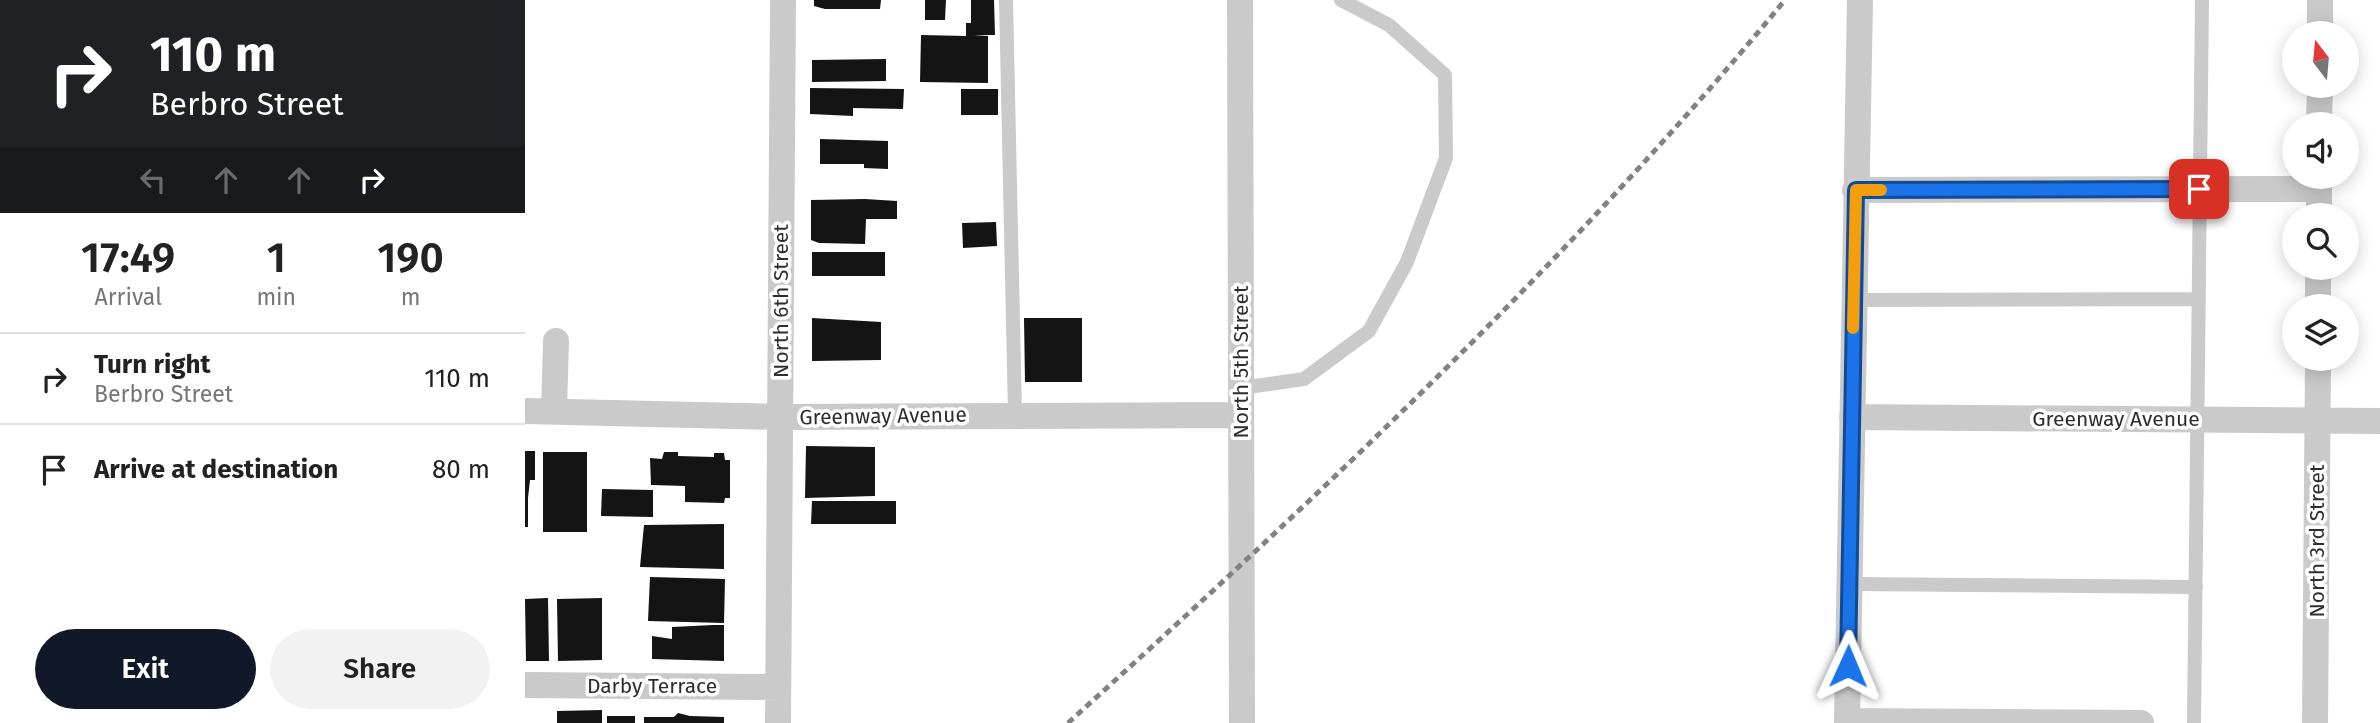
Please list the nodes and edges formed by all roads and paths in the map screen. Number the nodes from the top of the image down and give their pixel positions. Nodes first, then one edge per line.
1 (783, 0) edge
2 (1006, 0) edge
3 (1240, 0) edge
4 (1341, 0) edge
5 (1860, 0) edge
6 (2201, 0) edge
7 (2320, 0) edge
8 (2320, 21) edge
9 (2199, 189) junction
10 (1856, 190) junction
11 (2319, 194) edge
12 (2199, 299) junction
13 (1854, 300) junction
14 (555, 341) dead end
15 (2318, 371) edge
16 (1241, 388) junction
17 (525, 411) edge
18 (554, 411) junction
19 (1015, 414) junction
20 (1241, 415) junction
21 (780, 417) junction
22 (1852, 417) junction
23 (2199, 419) junction
24 (2318, 420) junction
25 (2380, 421) edge
26 (1849, 584) junction
27 (2196, 587) junction
28 (525, 685) edge
29 (778, 687) junction
30 (1847, 722) edge
31 (778, 723) edge
32 (1242, 723) edge
33 (2141, 723) edge
34 (2194, 723) edge
35 (2315, 723) edge

1 - 21 street, North 6th Street
2 - 19 lane
3 - 16 street, North 5th Street
4 - 16 lane
5 - 10 street
6 - 9 lane
7 - 8 street
9 - 10 street
9 - 11 street
9 - 12 lane
10 - 13 street
12 - 13 lane
12 - 23 lane
13 - 22 street
14 - 18 street
15 - 24 street, North 3rd Street
16 - 20 street, North 5th Street
17 - 18 street, Greenway Avenue
18 - 21 street, Greenway Avenue
19 - 20 street, Greenway Avenue
19 - 21 street, Greenway Avenue
20 - 32 street, North 5th Street
21 - 29 street, North 6th Street
22 - 23 street, Greenway Avenue
22 - 26 street
23 - 24 street, Greenway Avenue
23 - 27 lane
24 - 25 street, Greenway Avenue
24 - 35 street, North 3rd Street
26 - 27 lane
26 - 30 street
27 - 34 lane
28 - 29 street, Darby Terrace
29 - 31 street, North 6th Street
30 - 33 street

